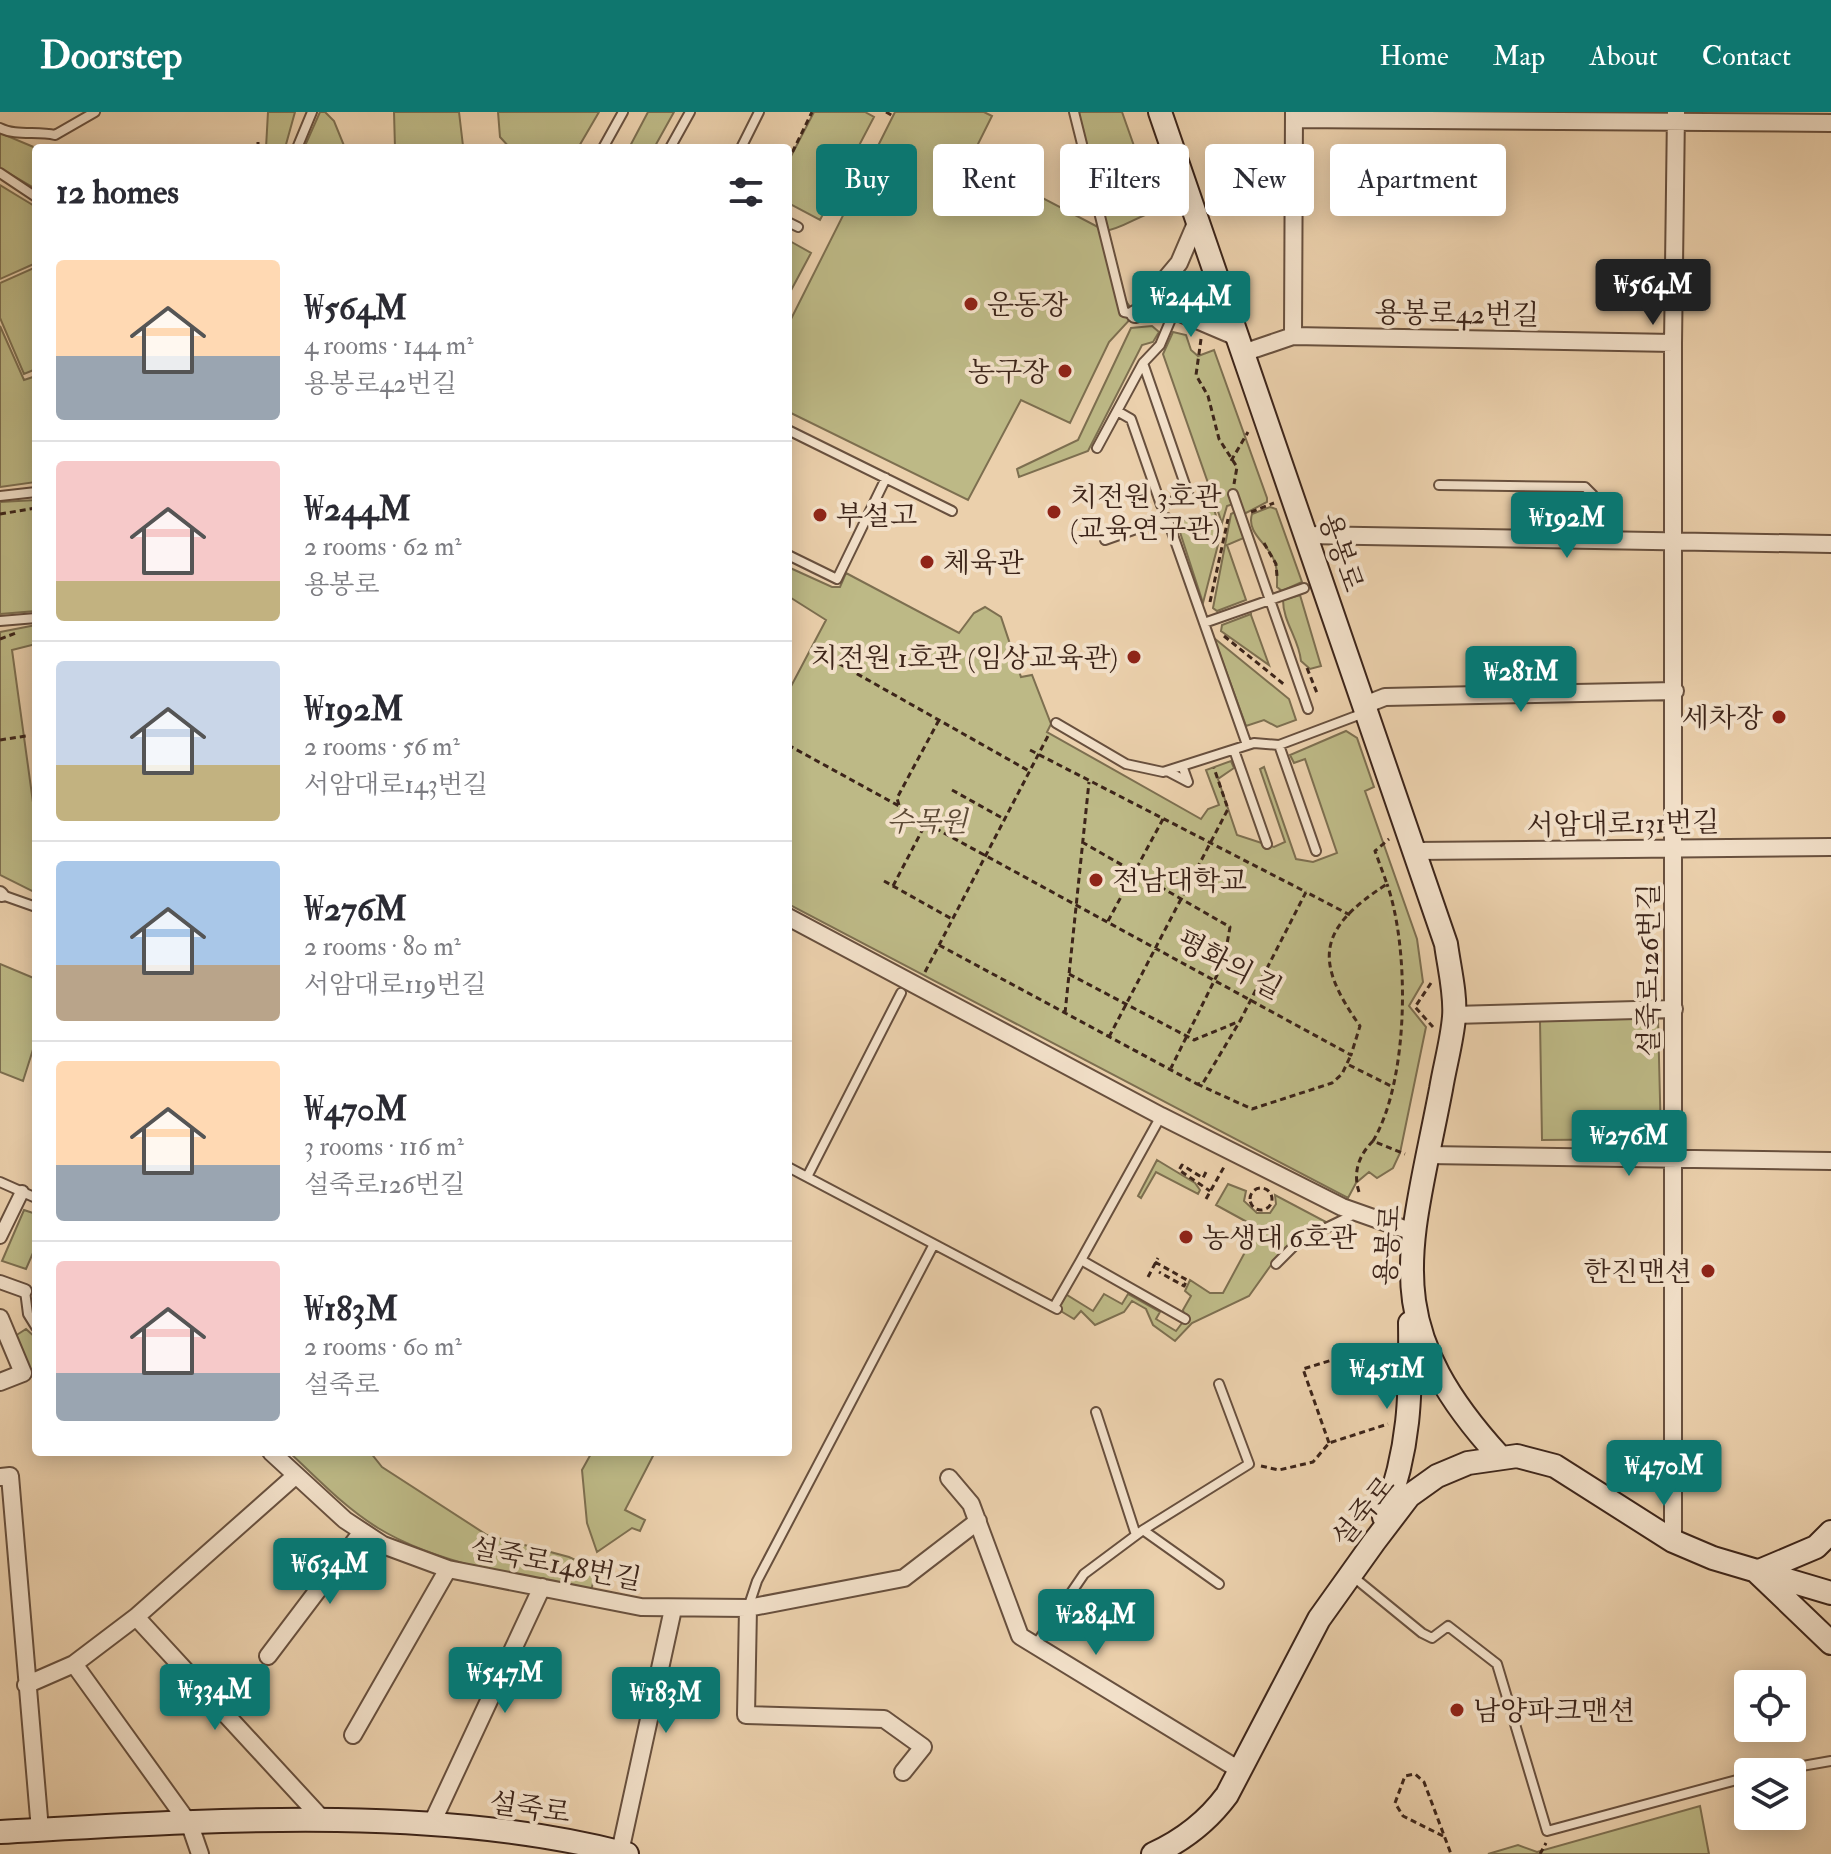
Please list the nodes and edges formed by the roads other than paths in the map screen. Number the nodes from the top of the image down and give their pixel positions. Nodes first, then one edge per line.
1 (95, 112) edge
2 (312, 112) edge
3 (623, 112) edge
4 (690, 112) edge
5 (759, 112) edge
6 (1074, 112) edge
7 (1160, 112) edge
8 (1294, 116) edge
9 (1473, 116) edge
10 (1617, 117) edge
11 (1676, 117) edge
12 (1831, 123) edge
13 (0, 128) edge
14 (299, 144) edge
15 (605, 144) edge
16 (672, 144) edge
17 (743, 144) edge
18 (0, 173) edge
19 (32, 194) edge
20 (1197, 221) junction
21 (792, 224) edge
22 (798, 227) dead end
23 (1219, 284) junction
24 (1147, 310) junction
25 (1174, 311) junction
26 (1293, 336) junction
27 (1673, 343) junction
28 (1241, 346) junction
29 (1143, 363) junction
30 (1117, 411) junction
31 (792, 432) edge
32 (1097, 448) dead end
33 (886, 478) junction
34 (1439, 485) dead end
35 (32, 492) edge
36 (1233, 494) dead end
37 (0, 496) edge
38 (952, 511) dead end
39 (1305, 535) junction
40 (1105, 540) dead end
41 (1595, 541) junction
42 (1675, 542) junction
43 (1831, 544) edge
44 (792, 557) edge
45 (1304, 588) dead end
46 (1270, 600) junction
47 (32, 618) edge
48 (0, 621) edge
49 (1204, 623) junction
50 (1675, 691) junction
51 (1308, 709) dead end
52 (1363, 709) junction
53 (1056, 723) road end
54 (1247, 745) junction
55 (1279, 745) junction
56 (1234, 750) junction
57 (1183, 768) junction
58 (1169, 772) junction
59 (1267, 844) dead end
60 (1831, 847) edge
61 (1674, 848) junction
62 (1316, 851) dead end
63 (1415, 851) junction
64 (1, 894) edge
65 (32, 906) edge
66 (792, 919) edge
67 (901, 993) dead end
68 (1674, 1009) junction
69 (1454, 1015) junction
70 (1161, 1116) junction
71 (1416, 1155) junction
72 (1674, 1159) junction
73 (1831, 1161) edge
74 (792, 1169) edge
75 (807, 1177) junction
76 (0, 1182) edge
77 (22, 1192) junction
78 (32, 1196) edge
79 (1355, 1213) junction
80 (1413, 1232) junction
81 (0, 1237) edge
82 (934, 1244) junction
83 (1081, 1260) junction
84 (1276, 1264) dead end
85 (0, 1282) edge
86 (1409, 1282) junction
87 (25, 1291) joint
88 (0, 1318) edge
89 (1185, 1319) dead end
90 (32, 1320) edge
91 (29, 1375) edge
92 (0, 1382) edge
93 (1219, 1384) dead end
94 (1096, 1412) dead end
95 (275, 1456) edge
96 (1499, 1456) junction
97 (295, 1476) junction
98 (0, 1477) edge
99 (949, 1478) dead end
100 (978, 1521) junction
101 (1139, 1532) junction
102 (1831, 1532) edge
103 (361, 1533) junction
104 (1673, 1541) junction
105 (1374, 1542) junction
106 (448, 1569) junction
107 (1757, 1572) junction
108 (1351, 1575) junction
109 (1219, 1584) dead end
110 (542, 1587) junction
111 (1831, 1593) edge
112 (748, 1608) junction
113 (673, 1609) junction
114 (136, 1617) junction
115 (1831, 1643) edge
116 (1036, 1644) junction
117 (268, 1656) dead end
118 (74, 1664) junction
119 (26, 1685) junction
120 (353, 1735) dead end
121 (1831, 1761) edge
122 (1806, 1765) edge
123 (1241, 1771) junction
124 (903, 1772) dead end
125 (1734, 1781) edge
126 (324, 1821) junction
127 (190, 1825) junction
128 (431, 1825) junction
129 (40, 1830) junction
130 (0, 1832) edge
131 (560, 1848) edge
132 (623, 1853) edge
133 (200, 1854) edge
134 (1153, 1854) edge

1 - 13 lane
2 - 14 lane
3 - 15 lane
4 - 16 lane
5 - 17 lane
6 - 24 lane
7 - 20 main road, 용봉로
8 - 9 street
8 - 26 street
9 - 10 street
10 - 11 street
11 - 12 street
11 - 27 street, 설죽로126번길
18 - 19 lane
20 - 23 main road, 용봉로
20 - 24 street
21 - 22 lane
23 - 24 street
23 - 28 main road, 용봉로
24 - 25 street
25 - 28 street
25 - 29 lane
26 - 27 street, 용봉로42번길
26 - 28 street, 용봉로42번길
27 - 42 street, 설죽로126번길
28 - 39 main road, 용봉로
29 - 30 lane
29 - 30 lane
30 - 32 lane
31 - 33 lane
33 - 38 lane
33 - 44 lane
34 - 41 lane
35 - 37 lane
36 - 46 lane
39 - 41 street
39 - 52 main road, 용봉로
40 - 49 lane
41 - 42 street
42 - 43 street
42 - 50 street, 설죽로126번길
45 - 46 lane
46 - 49 lane
46 - 51 lane
47 - 48 lane
49 - 54 lane
50 - 52 street
50 - 61 street, 설죽로126번길
52 - 55 lane
52 - 63 main road, 용봉로
53 - 58 lane
54 - 55 lane
54 - 56 lane
55 - 62 lane
56 - 57 lane
56 - 59 lane
57 - 58 lane
57 - 58 lane
60 - 61 street, 서암대로131번길
61 - 63 street, 서암대로131번길
61 - 68 street, 설죽로126번길
63 - 69 main road, 용봉로
64 - 65 lane
66 - 70 street
67 - 75 lane
68 - 69 street
68 - 72 street, 설죽로126번길
69 - 71 main road, 용봉로
70 - 79 street
70 - 83 lane
71 - 72 street
71 - 80 main road, 용봉로
72 - 73 street
72 - 104 street, 설죽로126번길
74 - 75 lane
75 - 82 lane
76 - 77 lane
77 - 78 lane
77 - 81 street
79 - 80 street
79 - 84 lane
80 - 86 main road, 용봉로
82 - 83 lane
82 - 112 lane
83 - 89 lane
85 - 87 street
86 - 96 main road, 용봉로
86 - 105 main road
87 - 90 lane
88 - 91 street
91 - 92 street
93 - 101 lane
94 - 101 lane
95 - 97 street, 설죽로148번길
96 - 104 main road, 설죽로
96 - 105 main road, 설죽로
97 - 103 street, 설죽로148번길
97 - 114 street
98 - 119 street
99 - 100 street
100 - 112 street, 설죽로148번길
100 - 116 street
101 - 109 lane
101 - 116 lane
102 - 107 main road
103 - 106 street, 설죽로148번길
103 - 117 street
104 - 107 main road, 설죽로
105 - 108 main road, 설죽로
106 - 110 street, 설죽로148번길
106 - 120 street
107 - 111 main road, 설죽로
107 - 115 main road
108 - 123 main road, 설죽로
108 - 125 lane
110 - 113 street, 설죽로148번길
110 - 128 street, 설죽로
112 - 113 street, 설죽로148번길
112 - 124 street
113 - 132 street, 설죽로
114 - 118 street
114 - 126 street
116 - 123 street
118 - 119 street
118 - 127 street
119 - 129 street
121 - 122 lane
123 - 134 main road, 설죽로
126 - 127 main road, 설죽로
126 - 128 main road, 설죽로
127 - 129 main road, 설죽로
127 - 133 street
128 - 131 main road, 설죽로
129 - 130 main road, 설죽로
131 - 132 main road, 설죽로

